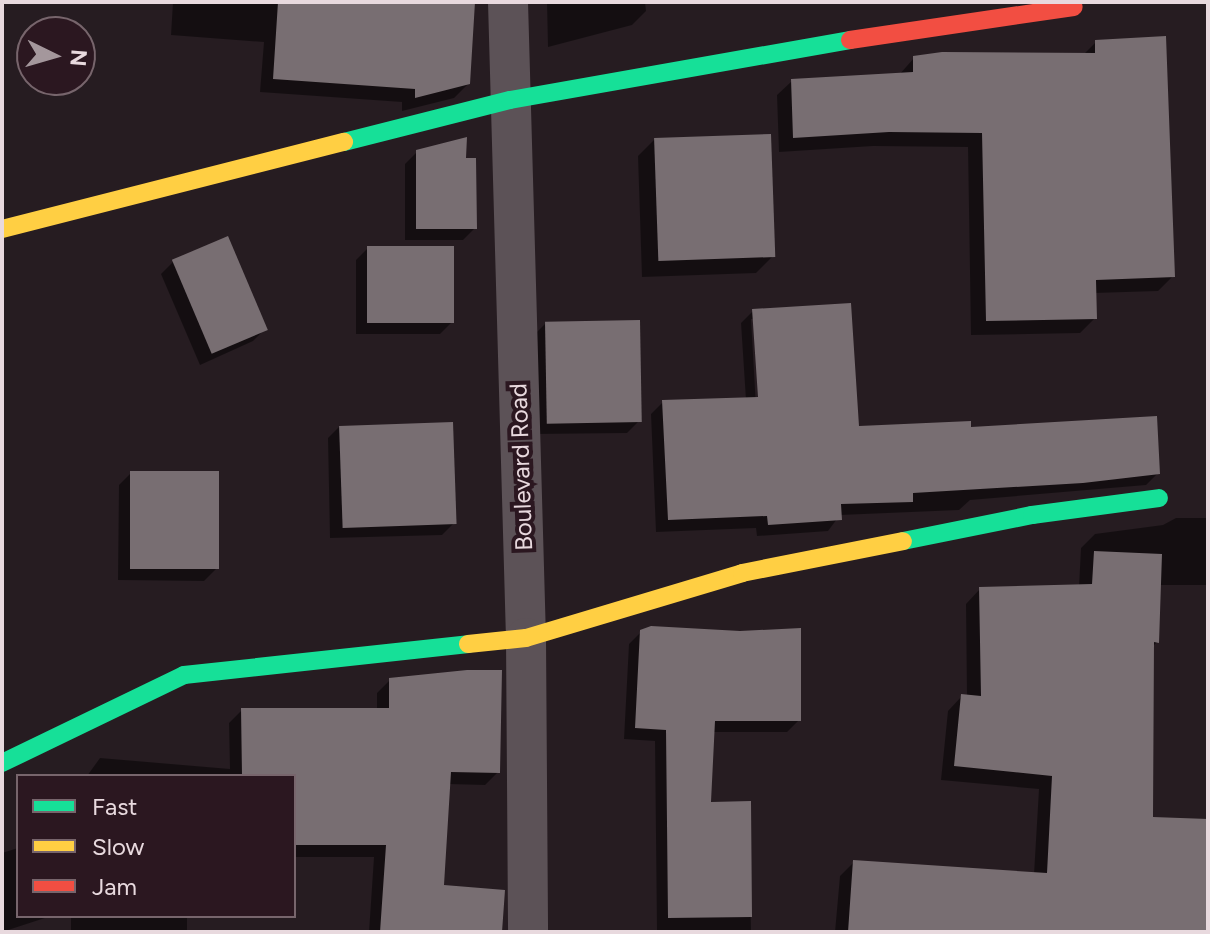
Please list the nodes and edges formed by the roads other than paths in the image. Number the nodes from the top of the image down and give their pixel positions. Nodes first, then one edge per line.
1 (508, 2) edge
2 (1074, 7) dead end
3 (510, 100) junction
4 (2, 229) edge
5 (1159, 498) dead end
6 (526, 638) junction
7 (2, 763) edge
8 (528, 932) edge

1 - 3 street, Boulevard Road
2 - 3 street
3 - 4 street
3 - 6 street, Boulevard Road
5 - 6 street
6 - 7 street
6 - 8 street, Boulevard Road

